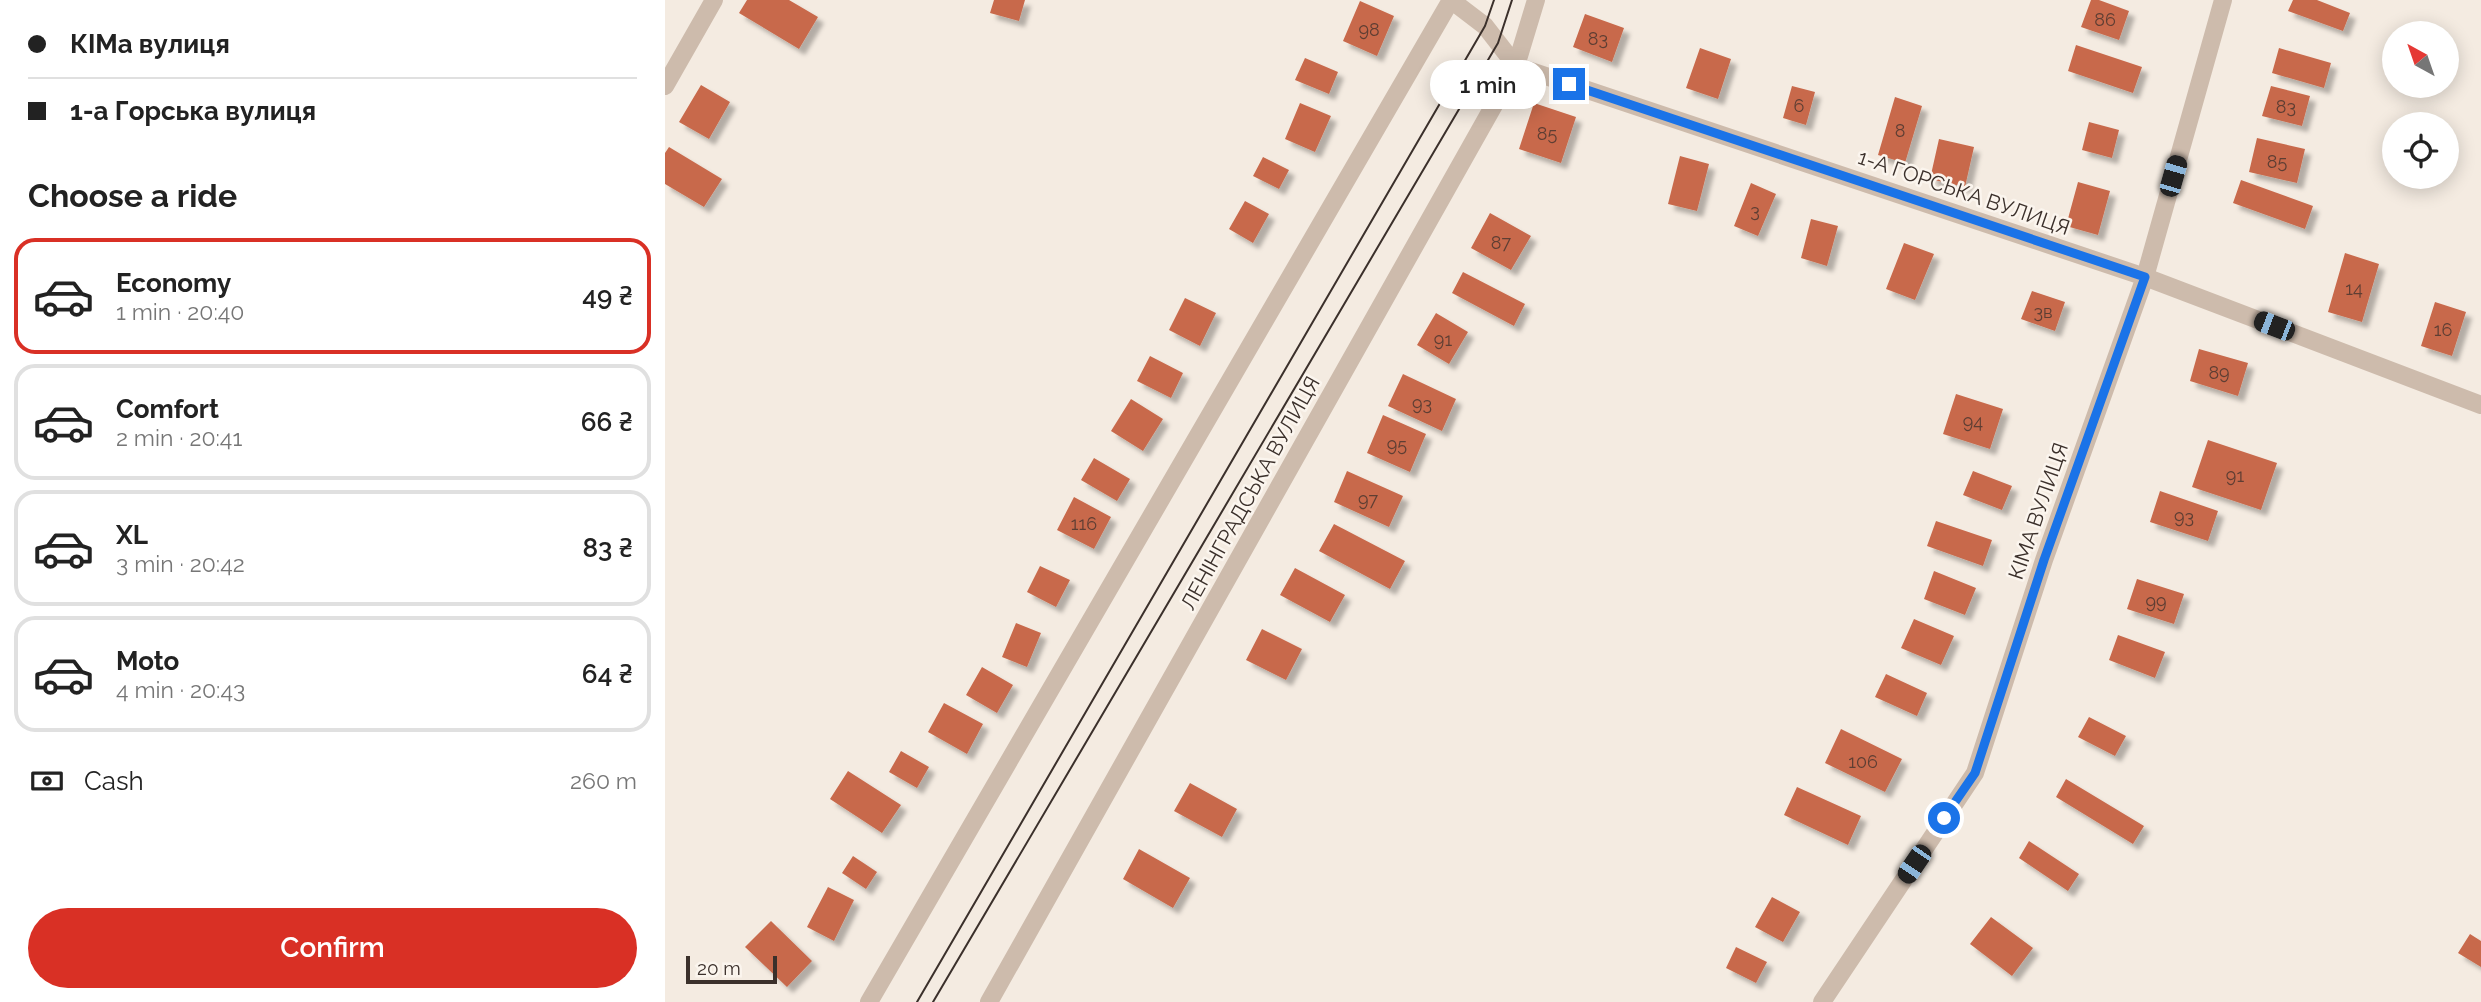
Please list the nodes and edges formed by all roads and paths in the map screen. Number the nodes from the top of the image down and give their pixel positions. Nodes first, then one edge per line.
1 (714, 0) edge
2 (1451, 0) edge
3 (1536, 0) edge
4 (2223, 0) edge
5 (1516, 66) junction
6 (665, 86) edge
7 (2145, 277) junction
8 (2481, 405) edge
9 (869, 1002) edge
10 (989, 1002) edge
11 (1822, 1002) edge

1 - 6 street
2 - 5 street
2 - 9 street
3 - 5 street, ЛЕНІНГРАДСЬКА ВУЛИЦЯ
4 - 7 street, КІМА ВУЛИЦЯ
5 - 7 street, 1-А ГОРСЬКА ВУЛИЦЯ
5 - 10 street, ЛЕНІНГРАДСЬКА ВУЛИЦЯ
7 - 8 street, 1-А ГОРСЬКА ВУЛИЦЯ
7 - 11 street, КІМА ВУЛИЦЯ

